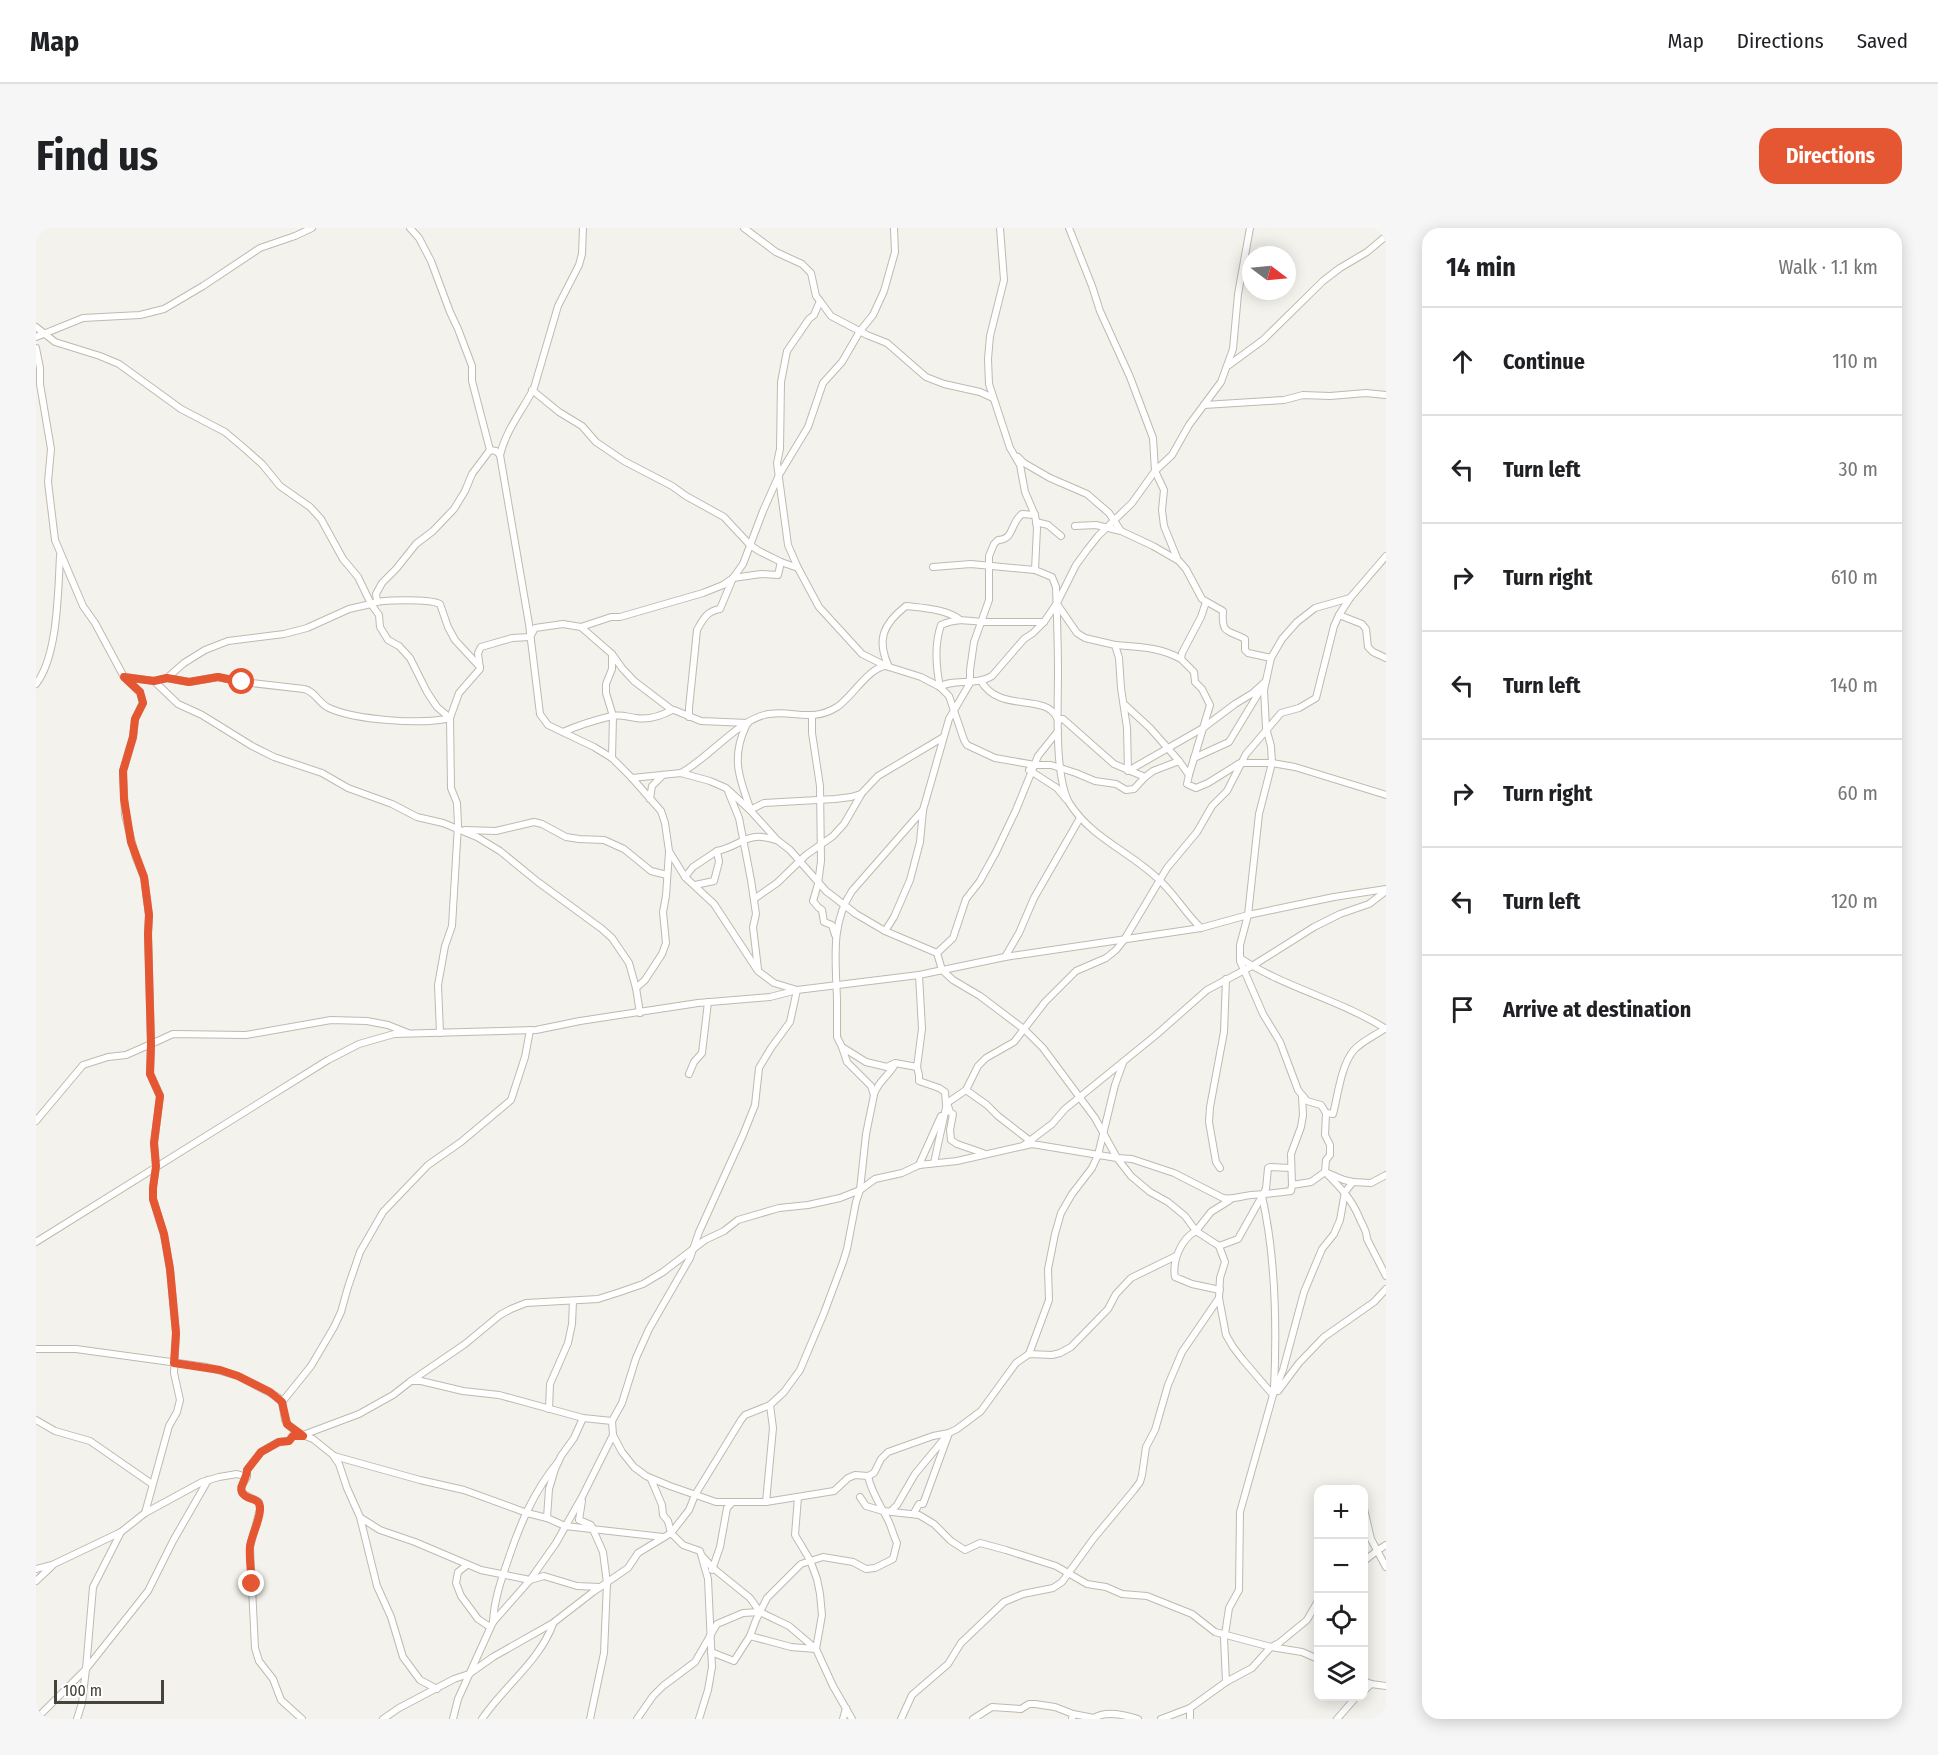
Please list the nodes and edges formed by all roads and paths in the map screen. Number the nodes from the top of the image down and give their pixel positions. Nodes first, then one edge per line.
1 (312, 228) edge
2 (410, 228) edge
3 (583, 228) edge
4 (744, 228) edge
5 (894, 228) edge
6 (1000, 228) edge
7 (1069, 228) edge
8 (1250, 228) edge
9 (1386, 236) edge
10 (820, 302) junction
11 (36, 327) edge
12 (860, 331) junction
13 (44, 333) junction
14 (36, 337) edge
15 (36, 348) edge
16 (1228, 366) junction
17 (532, 390) junction
18 (1386, 394) edge
19 (993, 398) junction
20 (1204, 405) junction
21 (1010, 448) junction
22 (490, 450) junction
23 (500, 455) junction
24 (1155, 471) junction
25 (779, 475) junction
26 (1035, 519) junction
27 (1115, 521) junction
28 (1075, 526) dead end
29 (1107, 528) junction
30 (1121, 531) junction
31 (1061, 536) dead end
32 (750, 545) junction
33 (60, 552) junction
34 (1386, 555) edge
35 (1179, 561) junction
36 (781, 562) junction
37 (933, 567) dead end
38 (988, 567) junction
39 (798, 568) junction
40 (1035, 570) junction
41 (733, 578) junction
42 (1350, 598) junction
43 (374, 602) junction
44 (1206, 602) junction
45 (1057, 603) junction
46 (1339, 615) junction
47 (959, 619) junction
48 (982, 622) junction
49 (1044, 622) junction
50 (580, 627) junction
51 (530, 637) junction
52 (1115, 645) junction
53 (612, 654) junction
54 (1271, 658) junction
55 (1386, 658) edge
56 (1181, 659) junction
57 (481, 667) junction
58 (888, 667) junction
59 (124, 677) junction
60 (167, 678) junction
61 (154, 681) junction
62 (981, 681) junction
63 (1266, 681) junction
64 (970, 683) junction
65 (36, 684) edge
66 (940, 687) junction
67 (1124, 705) junction
68 (672, 710) junction
69 (954, 712) junction
70 (812, 715) junction
71 (614, 716) junction
72 (689, 717) junction
73 (450, 718) junction
74 (1058, 722) junction
75 (748, 723) junction
76 (1203, 728) junction
77 (1266, 728) junction
78 (1058, 731) junction
79 (563, 732) junction
80 (942, 738) junction
81 (1167, 748) junction
82 (612, 758) junction
83 (1194, 758) junction
84 (1179, 761) junction
85 (1240, 763) junction
86 (1272, 763) junction
87 (1033, 768) junction
88 (1060, 768) junction
89 (1128, 771) junction
90 (681, 773) junction
91 (663, 775) junction
92 (1189, 775) junction
93 (1145, 777) junction
94 (632, 778) junction
95 (726, 788) junction
96 (862, 793) junction
97 (1386, 795) edge
98 (650, 799) junction
99 (819, 800) junction
100 (1068, 802) junction
101 (750, 810) junction
102 (923, 810) junction
103 (1080, 818) junction
104 (458, 829) junction
105 (742, 840) junction
106 (777, 840) junction
107 (820, 844) junction
108 (669, 851) junction
109 (717, 851) junction
110 (800, 861) junction
111 (667, 875) junction
112 (685, 877) junction
113 (1160, 880) junction
114 (819, 884) junction
115 (695, 885) junction
116 (1386, 890) edge
117 (754, 899) junction
118 (843, 904) junction
119 (1248, 915) junction
120 (1201, 928) junction
121 (885, 931) junction
122 (835, 936) junction
123 (1124, 940) junction
124 (937, 953) junction
125 (1005, 957) junction
126 (1240, 958) junction
127 (1252, 966) junction
128 (1244, 969) junction
129 (942, 970) junction
130 (759, 971) junction
131 (919, 975) junction
132 (1226, 979) junction
133 (835, 986) junction
134 (636, 988) junction
135 (797, 990) junction
136 (708, 1002) junction
137 (640, 1013) junction
138 (1386, 1029) edge
139 (530, 1030) junction
140 (1025, 1030) junction
141 (408, 1033) junction
142 (440, 1033) junction
143 (151, 1044) junction
144 (842, 1047) junction
145 (1124, 1062) junction
146 (895, 1063) junction
147 (917, 1067) junction
148 (689, 1074) dead end
149 (966, 1090) junction
150 (874, 1095) junction
151 (1302, 1095) junction
152 (1079, 1098) junction
153 (947, 1103) junction
154 (1326, 1113) junction
155 (36, 1121) edge
156 (1104, 1134) junction
157 (1029, 1140) junction
158 (1023, 1146) junction
159 (986, 1154) junction
160 (1098, 1155) junction
161 (1117, 1158) junction
162 (934, 1163) junction
163 (919, 1165) junction
164 (156, 1166) junction
165 (1220, 1168) dead end
166 (1291, 1168) junction
167 (1325, 1172) junction
168 (1386, 1175) edge
169 (1353, 1182) junction
170 (1292, 1185) junction
171 (860, 1190) junction
172 (1346, 1192) junction
173 (1262, 1195) junction
174 (1230, 1200) junction
175 (1196, 1231) junction
176 (36, 1242) edge
177 (1218, 1246) junction
178 (694, 1250) junction
179 (1176, 1256) junction
180 (1386, 1276) edge
181 (1386, 1288) edge
182 (1220, 1290) junction
183 (1219, 1298) junction
184 (573, 1301) junction
185 (36, 1349) edge
186 (1029, 1354) junction
187 (174, 1363) junction
188 (411, 1381) junction
189 (1273, 1395) junction
190 (282, 1402) junction
191 (770, 1405) junction
192 (549, 1409) junction
193 (583, 1418) junction
194 (36, 1420) edge
195 (612, 1421) junction
196 (949, 1433) junction
197 (613, 1435) junction
198 (303, 1436) junction
199 (333, 1455) junction
200 (558, 1462) junction
201 (868, 1476) junction
202 (247, 1478) junction
203 (651, 1479) junction
204 (208, 1480) junction
205 (153, 1484) junction
206 (695, 1495) junction
207 (582, 1497) junction
208 (798, 1497) junction
209 (860, 1497) dead end
210 (766, 1502) junction
211 (732, 1503) junction
212 (883, 1511) junction
213 (891, 1511) junction
214 (145, 1513) junction
215 (527, 1513) junction
216 (914, 1513) junction
217 (360, 1517) junction
218 (547, 1518) junction
219 (565, 1526) junction
220 (593, 1530) junction
221 (1368, 1530) edge
222 (121, 1532) junction
223 (671, 1533) junction
224 (664, 1537) junction
225 (1386, 1545) edge
226 (1378, 1550) junction
227 (702, 1556) junction
228 (1368, 1558) edge
229 (810, 1560) junction
230 (52, 1565) junction
231 (466, 1565) junction
232 (1386, 1567) edge
233 (713, 1568) junction
234 (36, 1569) edge
235 (503, 1574) junction
236 (1068, 1575) junction
237 (708, 1579) junction
238 (530, 1580) junction
239 (36, 1581) edge
240 (607, 1583) junction
241 (600, 1587) junction
242 (1314, 1608) edge
243 (760, 1612) junction
244 (553, 1623) junction
245 (491, 1625) junction
246 (1225, 1634) junction
247 (711, 1636) junction
248 (750, 1636) junction
249 (1271, 1647) junction
250 (816, 1649) junction
251 (711, 1652) junction
252 (1314, 1657) edge
253 (86, 1669) junction
254 (470, 1674) junction
255 (1226, 1682) junction
256 (1368, 1683) edge
257 (1371, 1684) junction
258 (1386, 1686) edge
259 (1368, 1687) edge
260 (437, 1689) junction
261 (1353, 1701) edge
262 (846, 1708) junction
263 (1190, 1708) junction
264 (1072, 1717) edge
265 (36, 1719) edge
266 (77, 1719) edge
267 (302, 1719) edge
268 (383, 1719) edge
269 (453, 1719) edge
270 (482, 1719) edge
271 (590, 1719) edge
272 (637, 1719) edge
273 (699, 1719) edge
274 (843, 1719) edge
275 (852, 1719) edge
276 (901, 1719) edge
277 (973, 1719) edge
278 (1138, 1719) edge
279 (1161, 1719) edge
280 (1190, 1719) edge
281 (1337, 1719) edge

1 - 13 street
2 - 22 street
3 - 17 street
4 - 10 street
5 - 12 street
6 - 19 street
7 - 24 street
8 - 16 street
9 - 16 street
10 - 12 street
10 - 25 street
11 - 13 street
12 - 19 street
12 - 25 street
13 - 14 street
13 - 43 street
15 - 33 street
16 - 20 street
17 - 23 street
17 - 32 street
18 - 20 street
19 - 21 street
20 - 24 street
21 - 26 street
21 - 27 street
22 - 23 street
22 - 43 street
23 - 51 street
24 - 27 street
24 - 35 street
25 - 32 street
25 - 39 street
26 - 31 street
26 - 38 street
26 - 40 street
27 - 29 street
27 - 30 street
28 - 29 street
29 - 30 street
29 - 45 street
30 - 35 street
32 - 36 street
32 - 41 street
33 - 59 street
33 - 65 street
34 - 42 street
35 - 44 street
36 - 39 street
36 - 41 street
37 - 38 street
38 - 40 street
38 - 48 street
39 - 58 street
40 - 45 street
41 - 50 street
41 - 72 street
42 - 46 street
42 - 54 street
43 - 57 street
43 - 60 street
43 - 73 street
44 - 54 street
44 - 56 street
45 - 49 street
45 - 52 street
45 - 74 street
46 - 55 street
46 - 77 street
47 - 48 street
47 - 58 street
47 - 66 street
48 - 49 street
48 - 64 street
49 - 62 street
50 - 51 street
50 - 53 street
51 - 57 street
51 - 79 street
52 - 56 street
52 - 67 street
53 - 68 street
53 - 71 street
54 - 63 street
56 - 76 street
57 - 73 street
58 - 66 street
58 - 70 street
59 - 61 street
59 - 143 street
60 - 61 street
60 - 73 street
61 - 104 street
62 - 64 street
62 - 74 street
63 - 76 street
63 - 77 street
63 - 83 street
64 - 66 street
64 - 69 street
66 - 69 street
67 - 81 street
67 - 89 street
68 - 71 street
68 - 72 street
69 - 80 street
69 - 87 street
70 - 75 street
70 - 99 street
71 - 79 street
71 - 82 street
72 - 75 street
73 - 104 street
74 - 78 street
74 - 89 street
75 - 90 street
75 - 101 street
76 - 81 street
76 - 83 street
77 - 85 street
77 - 86 street
78 - 87 street
78 - 88 street
79 - 82 street
80 - 96 street
80 - 102 street
81 - 84 street
81 - 89 street
82 - 94 street
83 - 92 street
84 - 92 street
84 - 93 street
85 - 86 street
85 - 92 street
85 - 113 street
86 - 97 street
86 - 119 street
87 - 88 street
87 - 100 street
87 - 124 street
88 - 93 street
88 - 100 street
89 - 93 street
90 - 91 street
90 - 95 street
91 - 94 street
91 - 98 street
94 - 98 street
95 - 101 street
95 - 105 street
96 - 99 street
96 - 107 street
98 - 108 street
99 - 101 street
99 - 107 street
100 - 103 street
101 - 106 street
102 - 118 street
102 - 121 street
103 - 113 street
103 - 125 street
104 - 111 street
104 - 134 street
104 - 142 street
105 - 106 street
105 - 109 street
105 - 117 street
106 - 110 street
107 - 110 street
107 - 114 street
108 - 111 street
108 - 112 street
109 - 112 street
109 - 115 street
110 - 114 street
110 - 117 street
111 - 134 street
112 - 115 street
113 - 120 street
113 - 123 street
114 - 118 street
114 - 122 street
115 - 130 street
116 - 119 street
116 - 127 street
117 - 130 street
118 - 121 street
118 - 122 street
119 - 120 street
119 - 126 street
120 - 123 street
121 - 124 street
122 - 133 street
123 - 125 street
123 - 140 street
124 - 129 street
125 - 129 street
126 - 127 street
126 - 128 street
127 - 128 street
127 - 138 street
128 - 132 street
128 - 151 street
129 - 131 street
129 - 140 street
130 - 135 street
131 - 133 street
131 - 147 street
132 - 145 street
132 - 165 street
133 - 135 street
133 - 144 street
134 - 137 street
135 - 136 street
135 - 178 street
136 - 137 street
136 - 148 street
137 - 139 street
138 - 154 street
139 - 142 street
139 - 190 street
140 - 149 street
140 - 152 street
141 - 142 street
141 - 143 street
141 - 164 street
143 - 155 street
143 - 164 street
144 - 146 street
144 - 150 street
145 - 152 street
145 - 156 street
146 - 147 street
146 - 150 street
147 - 153 street
149 - 153 street
149 - 157 street
150 - 171 street
151 - 154 street
151 - 166 street
152 - 156 street
152 - 157 street
153 - 159 street
153 - 162 street
153 - 163 street
154 - 167 street
156 - 160 street
156 - 161 street
157 - 158 street
158 - 159 street
158 - 160 street
159 - 162 street
160 - 161 street
160 - 186 street
161 - 174 street
161 - 175 street
162 - 163 street
163 - 171 street
164 - 176 street
164 - 187 street
166 - 170 street
166 - 173 street
167 - 169 street
167 - 170 street
167 - 172 street
168 - 169 street
169 - 172 street
170 - 173 street
171 - 178 street
171 - 191 street
172 - 180 street
172 - 189 street
173 - 174 street
173 - 177 street
173 - 189 street
174 - 175 street
175 - 177 street
175 - 179 street
177 - 182 street
178 - 184 street
178 - 195 street
179 - 182 street
179 - 186 street
181 - 189 street
182 - 183 street
183 - 189 street
183 - 236 street
184 - 188 street
184 - 192 street
185 - 187 street
186 - 196 street
187 - 190 street
187 - 205 street
188 - 192 street
188 - 198 street
189 - 246 street
190 - 198 street
191 - 206 street
191 - 210 street
192 - 193 street
193 - 195 street
193 - 200 street
194 - 205 street
195 - 197 street
196 - 201 street
196 - 213 street
196 - 216 street
197 - 203 street
197 - 207 street
198 - 199 street
198 - 202 street
199 - 215 street
199 - 217 street
200 - 215 street
200 - 218 street
201 - 208 street
201 - 212 street
202 - 204 street
202 - 267 street
203 - 206 street
203 - 223 street
204 - 214 street
204 - 253 street
205 - 214 street
206 - 211 street
206 - 223 street
207 - 219 street
207 - 220 street
208 - 210 street
208 - 229 street
209 - 212 street
210 - 211 street
211 - 233 street
212 - 213 street
212 - 229 street
213 - 216 street
214 - 222 street
215 - 218 street
215 - 235 street
216 - 236 street
217 - 231 street
217 - 260 street
218 - 219 street
219 - 220 street
219 - 238 street
220 - 224 street
220 - 240 street
221 - 226 street
222 - 230 street
222 - 253 street
223 - 224 street
223 - 227 street
224 - 240 street
225 - 226 street
226 - 228 street
226 - 232 street
227 - 233 street
227 - 237 street
229 - 243 street
229 - 250 street
230 - 234 street
230 - 239 street
231 - 235 street
231 - 245 street
233 - 237 street
233 - 243 street
235 - 238 street
235 - 245 street
236 - 246 street
236 - 276 street
237 - 247 street
238 - 241 street
238 - 245 street
240 - 241 street
240 - 271 street
241 - 244 street
242 - 249 street
243 - 247 street
243 - 248 street
243 - 250 street
244 - 254 street
244 - 270 street
245 - 254 street
246 - 249 street
246 - 255 street
247 - 251 street
247 - 272 street
248 - 250 street
248 - 251 street
249 - 252 street
249 - 255 street
250 - 262 street
251 - 273 street
253 - 265 street
253 - 266 street
254 - 260 street
254 - 269 street
255 - 263 street
256 - 257 street
257 - 258 street
257 - 259 street
260 - 268 street
261 - 281 street
262 - 274 street
262 - 275 street
263 - 279 street
263 - 280 street
264 - 277 street
264 - 278 street

